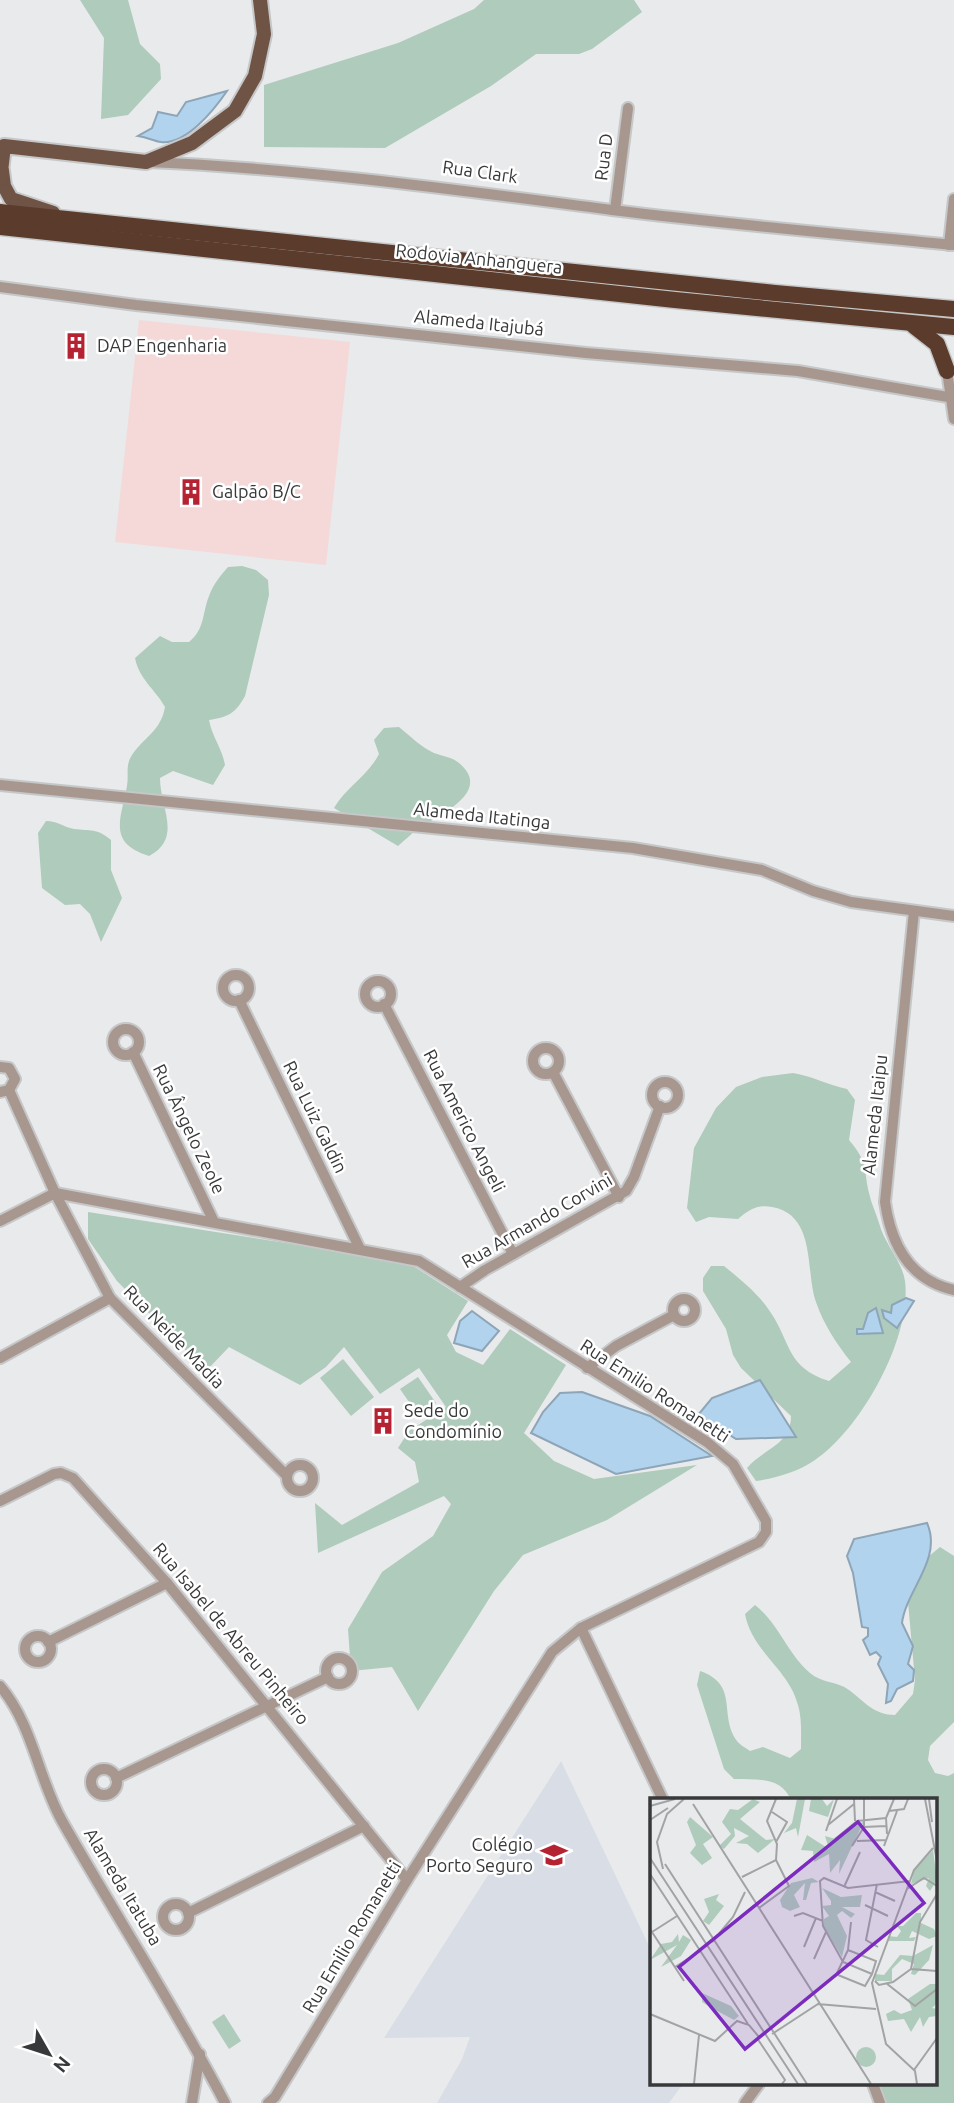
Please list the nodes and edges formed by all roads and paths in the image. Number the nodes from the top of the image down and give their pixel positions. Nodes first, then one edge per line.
1 (260, 0) edge
2 (628, 108) dead end
3 (2, 146) edge
4 (146, 162) junction
5 (1, 175) edge
6 (954, 199) edge
7 (615, 210) junction
8 (0, 212) edge
9 (75, 220) junction
10 (0, 227) edge
11 (952, 245) edge
12 (0, 287) edge
13 (954, 309) edge
14 (905, 322) junction
15 (954, 327) edge
16 (954, 346) edge
17 (947, 371) junction
18 (952, 398) edge
19 (954, 419) edge
20 (0, 785) edge
21 (914, 911) junction
22 (954, 916) edge
23 (239, 1000) dead end
24 (384, 1004) dead end
25 (133, 1052) dead end
26 (0, 1067) edge
27 (553, 1072) dead end
28 (4, 1091) edge
29 (660, 1106) dead end
30 (55, 1194) junction
31 (619, 1197) junction
32 (0, 1221) edge
33 (214, 1222) junction
34 (360, 1249) junction
35 (513, 1254) junction
36 (460, 1287) junction
37 (954, 1290) edge
38 (110, 1297) junction
39 (674, 1315) dead end
40 (0, 1358) edge
41 (587, 1368) junction
42 (287, 1476) dead end
43 (0, 1501) edge
44 (167, 1583) junction
45 (581, 1628) junction
46 (48, 1642) dead end
47 (328, 1677) dead end
48 (0, 1686) edge
49 (269, 1706) junction
50 (116, 1778) dead end
51 (662, 1798) edge
52 (364, 1826) junction
53 (407, 1880) junction
54 (188, 1913) dead end
55 (200, 2054) junction
56 (758, 2086) edge
57 (874, 2086) edge
58 (273, 2101) edge
59 (192, 2103) edge
60 (225, 2103) edge
61 (745, 2103) edge
62 (880, 2103) edge

1 - 4 main road
2 - 7 street, Rua D
3 - 4 main road, Rua Clark
3 - 5 main road
4 - 7 street, Rua Clark
5 - 9 main road
6 - 11 street
7 - 11 street, Rua Clark
8 - 9 highway, Rodovia Anhanguera
9 - 13 highway, Rodovia Anhanguera
10 - 14 highway, Rodovia Anhanguera
12 - 18 street, Alameda Itajubá
14 - 15 highway, Rodovia Anhanguera
14 - 17 highway
16 - 17 highway
17 - 18 street
18 - 19 street
20 - 21 street, Alameda Itatinga
21 - 22 street, Alameda Itatinga
21 - 37 street, Alameda Itaipu
23 - 34 street, Rua Luiz Galdin
24 - 35 street, Rua Americo Angeli
25 - 33 street, Rua Ângelo Zeole
26 - 28 street, Rua Neide Madia
27 - 31 street
28 - 30 street, Rua Neide Madia
29 - 31 street, Rua Armando Corvini
30 - 32 street
30 - 33 street, Rua Emilio Romanetti
30 - 38 street, Rua Neide Madia
31 - 35 street, Rua Armando Corvini
33 - 34 street, Rua Emilio Romanetti
34 - 36 street, Rua Emilio Romanetti
35 - 36 street, Rua Armando Corvini
36 - 41 street, Rua Emilio Romanetti
38 - 40 street
38 - 42 street, Rua Neide Madia
39 - 41 street
41 - 45 street, Rua Emilio Romanetti
43 - 44 street, Rua Isabel de Abreu Pinheiro
44 - 46 street
44 - 49 street, Rua Isabel de Abreu Pinheiro
45 - 51 street
45 - 53 street, Rua Emilio Romanetti
47 - 49 street
48 - 55 street, Alameda Itatuba
49 - 50 street
49 - 52 street, Rua Isabel de Abreu Pinheiro
52 - 53 street, Rua Isabel de Abreu Pinheiro
52 - 54 street
53 - 58 street, Rua Emilio Romanetti
55 - 59 street
55 - 60 street, Alameda Itatuba
56 - 61 street
57 - 62 street

